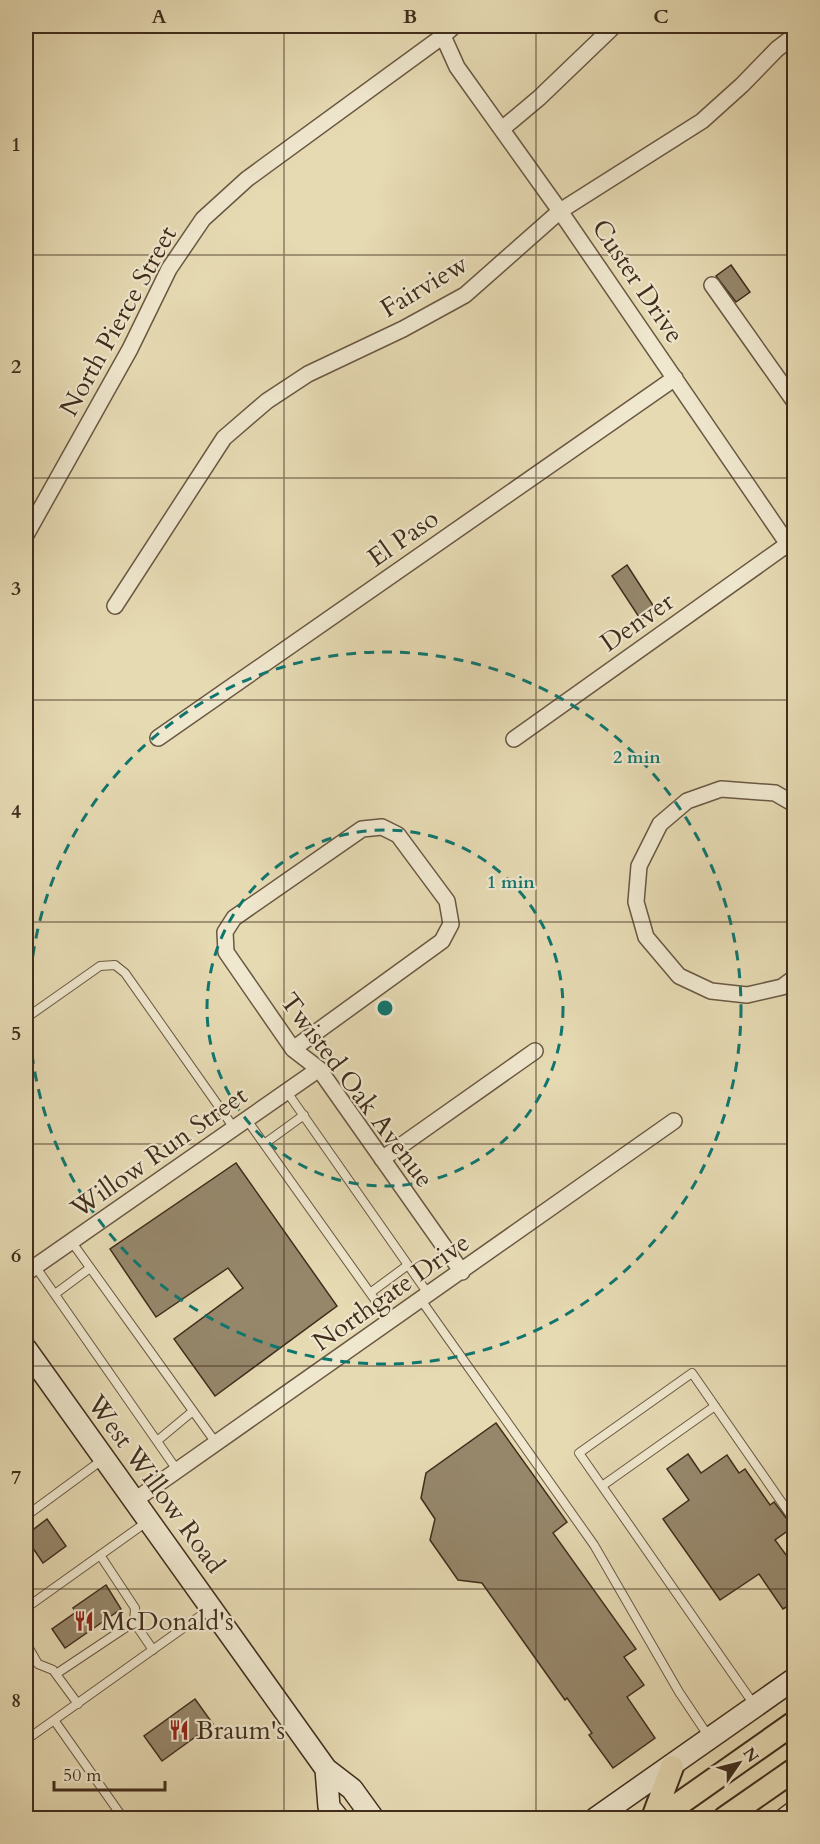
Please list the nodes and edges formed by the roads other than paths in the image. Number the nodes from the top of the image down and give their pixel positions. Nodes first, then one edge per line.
1 (614, 26) edge
2 (449, 31) edge
3 (795, 36) edge
4 (502, 129) junction
5 (560, 211) junction
6 (712, 285) dead end
7 (675, 378) junction
8 (795, 401) edge
9 (26, 535) edge
10 (791, 548) edge
11 (115, 606) dead end
12 (158, 738) dead end
13 (514, 739) dead end
14 (795, 804) edge
15 (795, 978) edge
16 (26, 1018) edge
17 (293, 1049) junction
18 (535, 1051) dead end
19 (319, 1070) junction
20 (287, 1092) junction
21 (304, 1115) junction
22 (674, 1121) dead end
23 (241, 1124) junction
24 (264, 1144) junction
25 (382, 1159) junction
26 (71, 1241) junction
27 (408, 1265) junction
28 (90, 1268) junction
29 (30, 1270) edge
30 (462, 1272) junction
31 (370, 1293) junction
32 (55, 1294) junction
33 (425, 1298) junction
34 (390, 1322) junction
35 (26, 1349) edge
36 (715, 1406) junction
37 (193, 1411) junction
38 (157, 1441) junction
39 (216, 1443) junction
40 (104, 1458) junction
41 (177, 1470) junction
42 (602, 1486) junction
43 (135, 1500) junction
44 (26, 1516) edge
45 (149, 1520) junction
46 (795, 1520) edge
47 (100, 1555) junction
48 (26, 1608) edge
49 (212, 1608) junction
50 (134, 1622) junction
51 (26, 1642) edge
52 (153, 1650) junction
53 (56, 1674) junction
54 (795, 1679) edge
55 (78, 1704) junction
56 (756, 1706) junction
57 (54, 1720) junction
58 (795, 1723) edge
59 (710, 1738) junction
60 (26, 1740) edge
61 (672, 1767) junction
62 (326, 1769) junction
63 (795, 1770) edge
64 (795, 1812) edge
65 (123, 1818) edge
66 (338, 1818) edge
67 (373, 1818) edge
68 (596, 1818) edge
69 (652, 1818) edge
70 (659, 1818) edge
71 (725, 1818) edge
72 (786, 1818) edge

1 - 4 street
2 - 4 street, Custer Drive
2 - 9 street, North Pierce Street
3 - 5 street, Fairview
4 - 5 street, Custer Drive
5 - 7 street, Custer Drive
5 - 11 street, Fairview
6 - 8 street
7 - 10 street, Custer Drive
7 - 12 street, El Paso
10 - 13 street, Denver
14 - 15 street
16 - 23 lane
17 - 17 street, Twisted Oak Avenue
17 - 19 street, Twisted Oak Avenue
18 - 25 street
19 - 20 street, Willow Run Street
19 - 25 street, Twisted Oak Avenue
20 - 21 lane
20 - 23 street, Willow Run Street
21 - 24 lane
21 - 27 lane
22 - 30 street, Northgate Drive
23 - 24 lane
23 - 26 street, Willow Run Street
24 - 31 lane
25 - 30 street, Twisted Oak Avenue
26 - 28 lane
26 - 29 street, Willow Run Street
27 - 31 lane
27 - 33 lane
28 - 32 lane
28 - 37 lane
29 - 32 lane
30 - 33 street, Northgate Drive
31 - 34 lane
32 - 38 lane
33 - 34 street, Northgate Drive
33 - 59 lane
34 - 39 street, Northgate Drive
35 - 40 main road, West Willow Road
36 - 42 lane
36 - 42 lane
36 - 46 lane
37 - 38 lane
37 - 39 lane
38 - 41 lane
39 - 41 street, Northgate Drive
40 - 43 main road, West Willow Road
40 - 44 lane
41 - 43 street, Northgate Drive
42 - 56 lane
43 - 45 main road, West Willow Road
45 - 47 lane
45 - 49 main road, West Willow Road
47 - 48 lane
47 - 50 lane
49 - 52 lane
49 - 62 main road, West Willow Road
50 - 52 lane
50 - 53 lane
51 - 53 lane
52 - 55 lane
53 - 55 lane
54 - 56 main road
55 - 57 lane
56 - 59 main road
57 - 60 lane
57 - 65 lane
58 - 70 main road
59 - 61 main road
61 - 68 main road
61 - 69 main road
62 - 66 main road, West Willow Road
62 - 67 main road, West Willow Road
63 - 71 main road
64 - 72 main road

